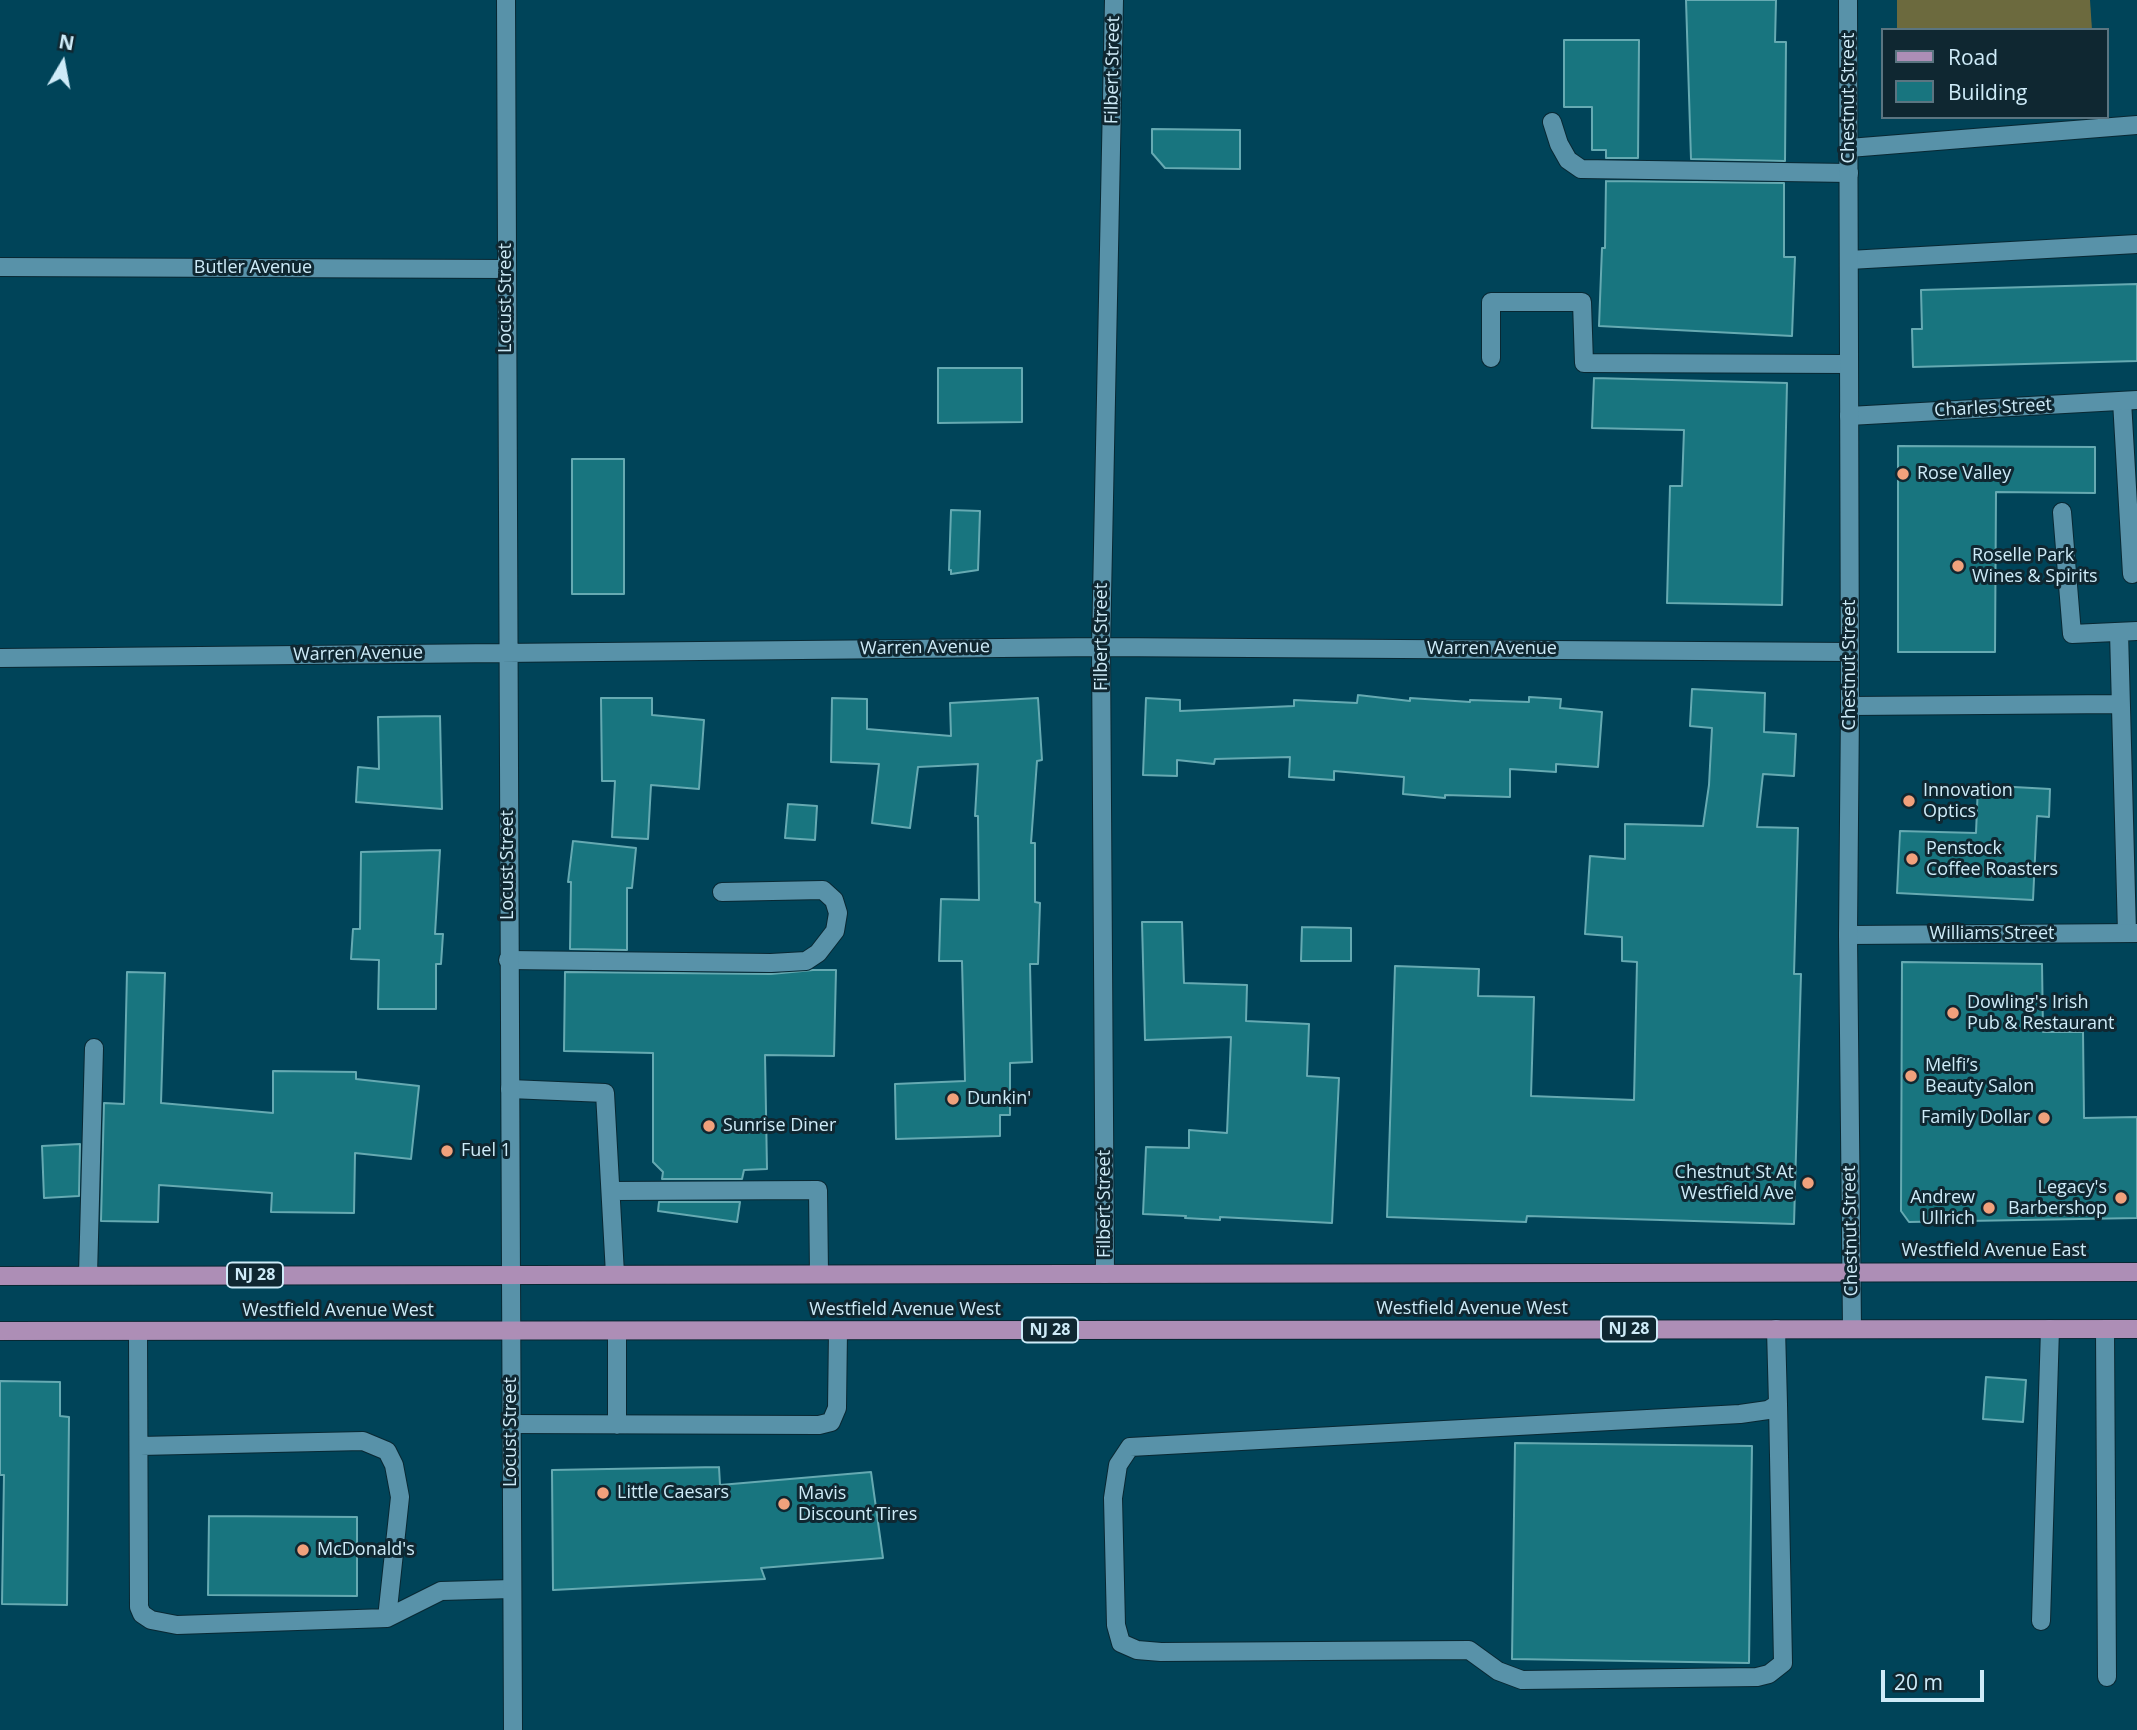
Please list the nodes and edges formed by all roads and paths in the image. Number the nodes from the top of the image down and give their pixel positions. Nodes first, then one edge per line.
1 (506, 0) edge
2 (1114, 0) edge
3 (1848, 0) edge
4 (1552, 122) dead end
5 (2137, 125) edge
6 (1849, 148) junction
7 (1849, 173) junction
8 (2137, 244) edge
9 (1849, 260) junction
10 (0, 267) edge
11 (506, 269) junction
12 (1492, 358) dead end
13 (1849, 364) junction
14 (2129, 400) edge
15 (1849, 416) junction
16 (2062, 512) dead end
17 (2132, 574) dead end
18 (2128, 631) edge
19 (1101, 646) junction
20 (507, 652) junction
21 (1850, 652) junction
22 (0, 658) edge
23 (2121, 704) junction
24 (1850, 706) junction
25 (722, 892) dead end
26 (2132, 933) edge
27 (1848, 935) junction
28 (509, 960) junction
29 (93, 1048) dead end
30 (510, 1089) junction
31 (612, 1191) junction
32 (1852, 1272) junction
33 (2137, 1272) edge
34 (615, 1274) junction
35 (819, 1274) junction
36 (1105, 1274) junction
37 (88, 1275) junction
38 (511, 1275) junction
39 (0, 1276) edge
40 (1776, 1329) junction
41 (1852, 1329) junction
42 (2050, 1329) junction
43 (2105, 1329) junction
44 (2137, 1329) edge
45 (0, 1331) edge
46 (511, 1331) junction
47 (617, 1331) junction
48 (838, 1331) junction
49 (138, 1332) junction
50 (1778, 1404) junction
51 (512, 1424) junction
52 (617, 1425) junction
53 (140, 1446) junction
54 (512, 1589) junction
55 (387, 1618) junction
56 (2041, 1621) dead end
57 (2107, 1677) dead end
58 (513, 1730) edge

1 - 11 street, Locust Street
2 - 19 street, Filbert Street
3 - 6 street, Chestnut Street
4 - 7 street
5 - 6 street
6 - 7 street, Chestnut Street
7 - 9 street, Chestnut Street
8 - 9 street
9 - 13 street, Chestnut Street
10 - 11 street, Butler Avenue
11 - 20 street, Locust Street
12 - 13 street
13 - 15 street, Chestnut Street
14 - 15 street, Charles Street
14 - 17 street
15 - 21 street, Chestnut Street
16 - 18 street
18 - 23 street
19 - 20 street, Warren Avenue
19 - 21 street, Warren Avenue
19 - 36 street, Filbert Street
20 - 22 street, Warren Avenue
20 - 28 street, Locust Street
21 - 24 street, Chestnut Street
23 - 24 street
23 - 26 street
24 - 27 street, Chestnut Street
25 - 28 street
26 - 27 street, Williams Street
27 - 32 street, Chestnut Street
28 - 30 street, Locust Street
29 - 37 street
30 - 31 street
30 - 38 street, Locust Street
31 - 34 street
31 - 35 street
32 - 33 main road, Westfield Avenue East / NJ 28
32 - 36 main road, Westfield Avenue West / NJ 28
32 - 41 street, Chestnut Street
34 - 35 main road, Westfield Avenue West / NJ 28
34 - 38 main road, Westfield Avenue West / NJ 28
35 - 36 main road, Westfield Avenue West / NJ 28
37 - 38 main road, Westfield Avenue West / NJ 28
37 - 39 main road, Westfield Avenue West / NJ 28
38 - 46 street, Locust Street
40 - 41 main road, Westfield Avenue West / NJ 28
40 - 48 main road, Westfield Avenue West / NJ 28
40 - 50 street
41 - 42 main road, NJ 28
42 - 43 main road, NJ 28
42 - 56 street
43 - 44 main road, NJ 28
43 - 57 street
45 - 49 main road, Westfield Avenue West / NJ 28
46 - 47 main road, Westfield Avenue West / NJ 28
46 - 49 main road, Westfield Avenue West / NJ 28
46 - 51 street, Locust Street
47 - 48 main road, Westfield Avenue West / NJ 28
47 - 52 street
48 - 52 street
49 - 53 street
50 - 50 street
51 - 52 street
51 - 54 street, Locust Street
53 - 55 street
53 - 55 street
54 - 55 street
54 - 58 street, Locust Street

